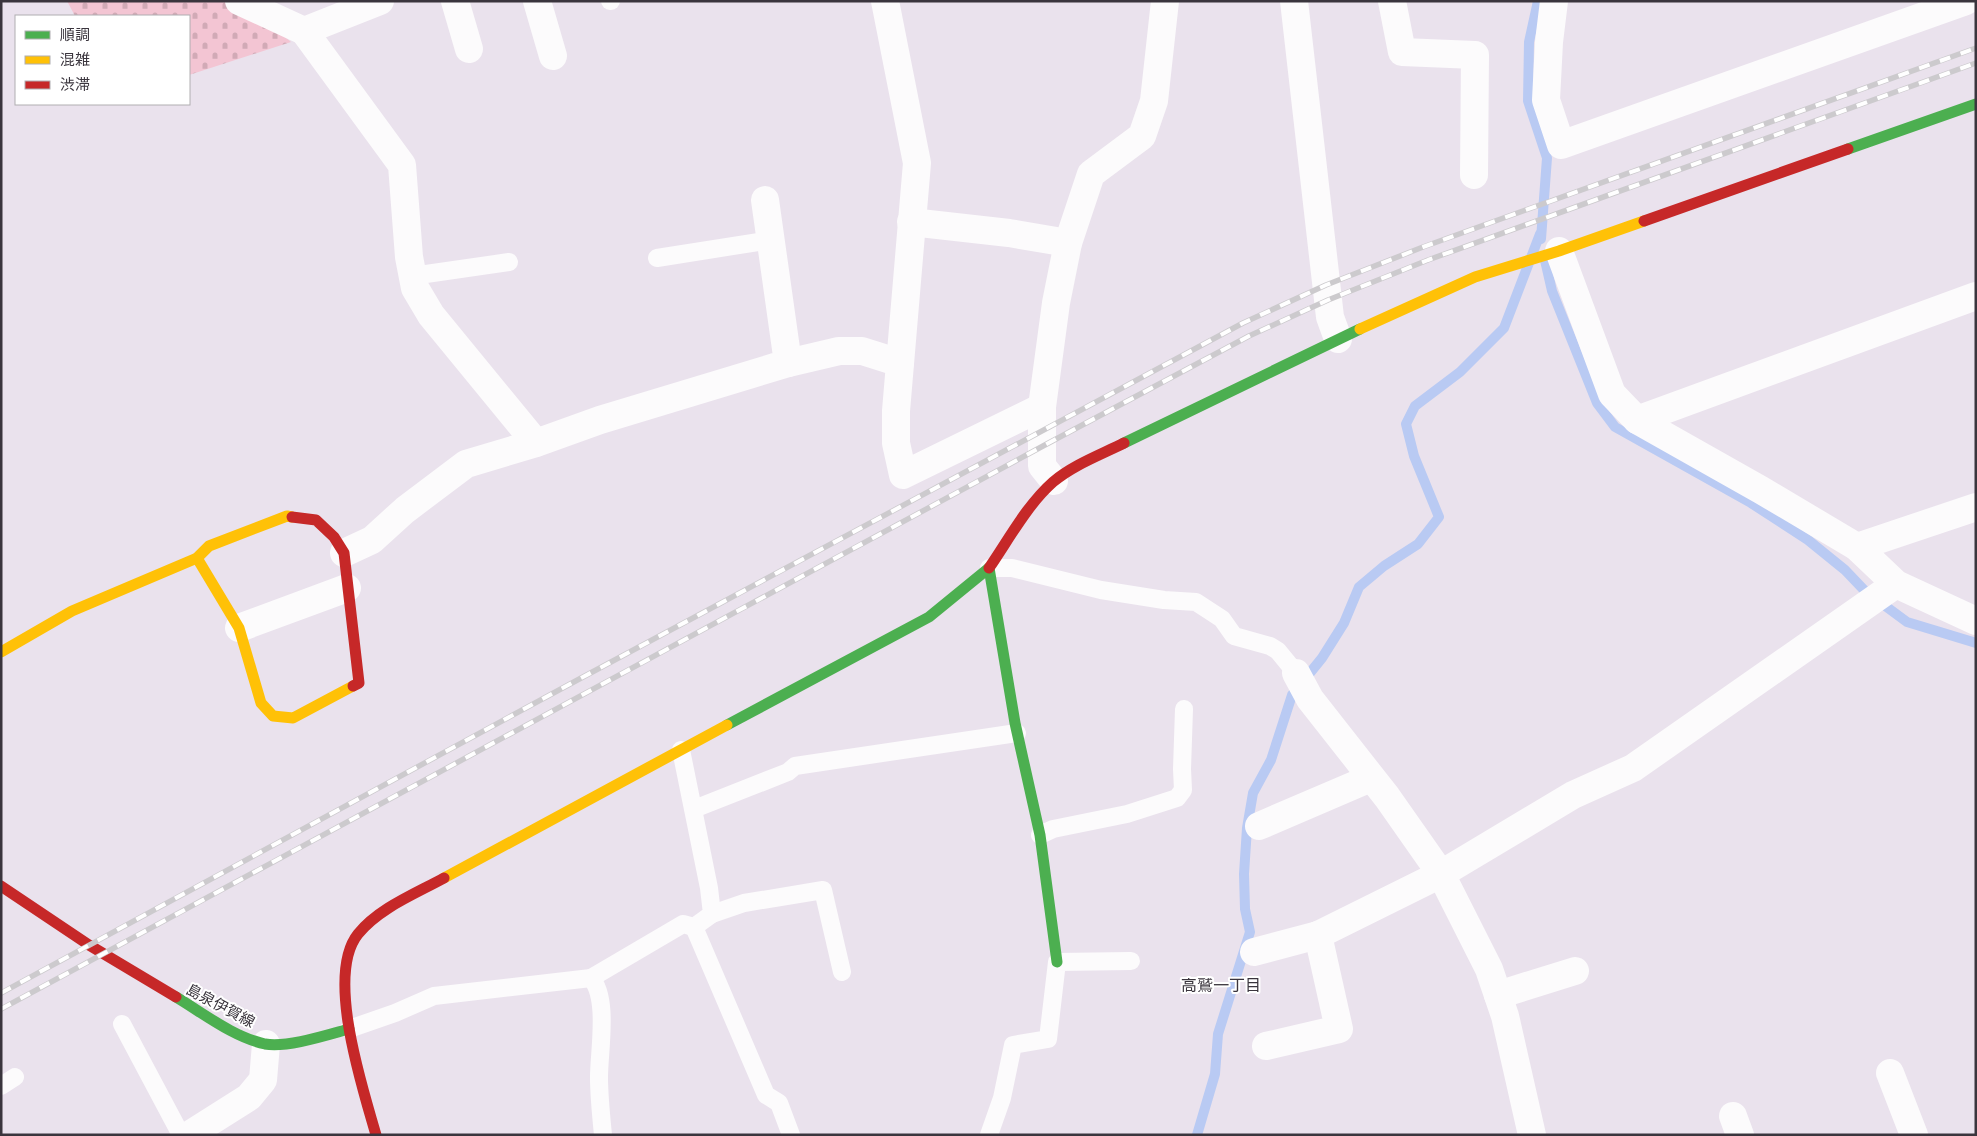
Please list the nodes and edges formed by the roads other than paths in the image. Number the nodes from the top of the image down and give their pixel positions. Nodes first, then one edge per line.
1 (239, 1) edge
2 (380, 1) edge
3 (455, 1) edge
4 (537, 1) edge
5 (885, 1) edge
6 (1165, 1) edge
7 (1392, 1) edge
8 (1554, 1) edge
9 (1300, 2) edge
10 (1950, 4) edge
11 (304, 31) junction
12 (469, 49) dead end
13 (553, 56) dead end
14 (1976, 104) edge
15 (1474, 175) dead end
16 (765, 200) dead end
17 (911, 222) junction
18 (771, 240) junction
19 (1068, 243) junction
20 (1560, 251) junction
21 (657, 258) dead end
22 (509, 262) dead end
23 (412, 276) junction
24 (1976, 296) edge
25 (1338, 339) junction
26 (788, 363) junction
27 (900, 363) junction
28 (1042, 407) junction
29 (1637, 420) junction
30 (536, 443) junction
31 (1054, 481) junction
32 (1976, 507) edge
33 (1857, 547) junction
34 (344, 553) junction
35 (197, 558) junction
36 (989, 568) junction
37 (1896, 584) junction
38 (347, 588) junction
39 (1976, 621) edge
40 (239, 628) junction
41 (1, 652) edge
42 (1296, 673) joint
43 (1184, 709) dead end
44 (1017, 733) junction
45 (681, 750) junction
46 (1372, 778) junction
47 (694, 810) junction
48 (1259, 826) dead end
49 (1040, 835) junction
50 (1440, 874) junction
51 (1, 886) edge
52 (712, 914) junction
53 (694, 927) junction
54 (1318, 935) junction
55 (1254, 952) dead end
56 (1131, 961) dead end
57 (1057, 962) junction
58 (1575, 971) dead end
59 (842, 972) dead end
60 (591, 978) junction
61 (1498, 995) junction
62 (122, 1024) dead end
63 (349, 1030) junction
64 (266, 1044) junction
65 (1266, 1046) dead end
66 (1890, 1073) dead end
67 (181, 1135) edge
68 (189, 1135) edge
69 (376, 1135) edge
70 (603, 1135) edge
71 (791, 1135) edge
72 (990, 1135) edge
73 (1532, 1135) edge
74 (1914, 1135) edge

1 - 11 street
2 - 11 street
3 - 12 street
4 - 13 street
5 - 17 street
6 - 19 street
7 - 15 street
8 - 10 street
9 - 25 street
11 - 23 street
14 - 20 street
16 - 18 street
17 - 19 street
17 - 27 street
18 - 21 lane
18 - 26 street
19 - 28 street
20 - 25 street
20 - 29 street
22 - 23 lane
23 - 30 street
24 - 29 street
25 - 31 street
26 - 27 street
26 - 30 street
27 - 28 street
28 - 31 street
29 - 33 street
30 - 34 street
31 - 36 street
32 - 33 street
33 - 37 street
34 - 35 street
34 - 38 street
35 - 40 street
35 - 41 street
36 - 42 lane
36 - 44 street
36 - 45 street
37 - 39 street
37 - 50 street
38 - 40 street
38 - 40 street
42 - 46 street
43 - 49 lane
44 - 47 lane
44 - 49 street
45 - 47 lane
45 - 63 street
46 - 48 street
46 - 50 street
47 - 52 lane
49 - 57 street
50 - 54 street
50 - 61 street
51 - 64 street, 島泉伊賀線
52 - 53 lane
52 - 59 lane
53 - 60 lane
53 - 71 lane
54 - 55 street
54 - 65 street
56 - 57 lane
57 - 72 lane
58 - 61 street
60 - 63 lane
60 - 70 lane
61 - 73 street
62 - 67 lane
63 - 64 street, 島泉伊賀線
63 - 69 street
64 - 68 street
66 - 74 street

